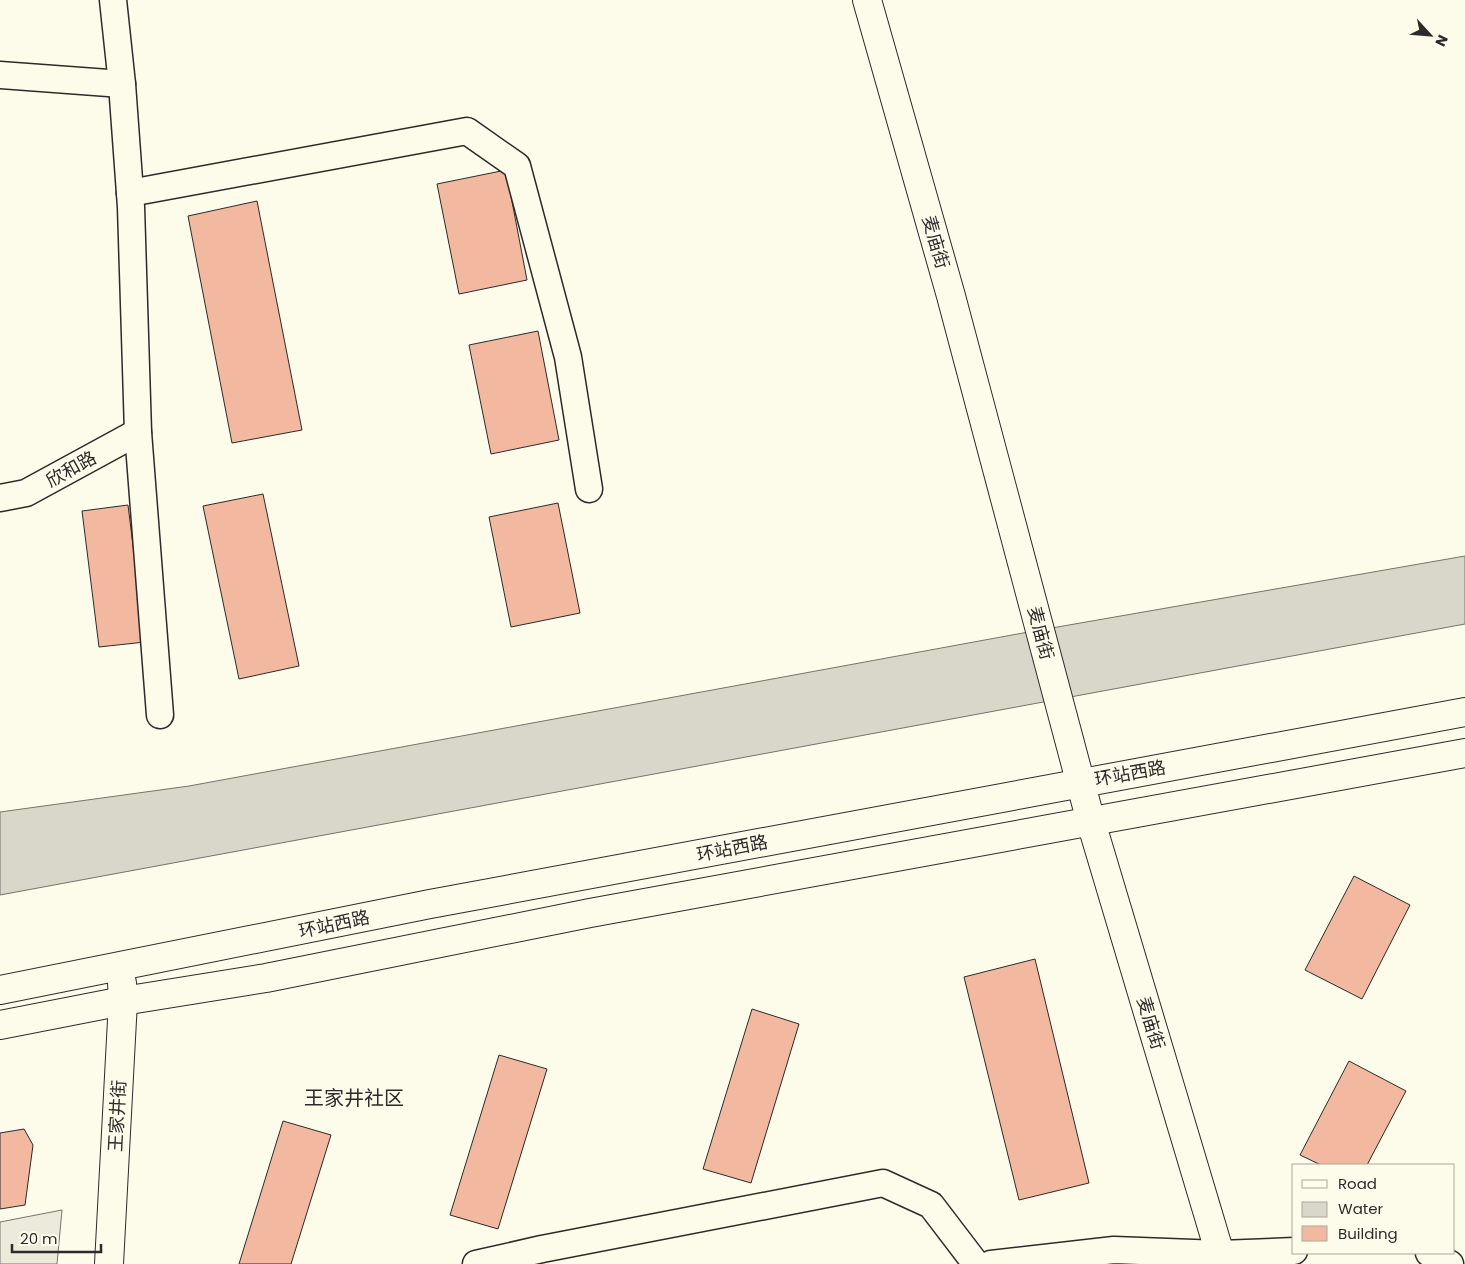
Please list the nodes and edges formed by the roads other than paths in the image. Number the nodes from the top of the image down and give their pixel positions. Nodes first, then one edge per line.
1 (113, 0) edge
2 (867, 0) edge
3 (0, 75) edge
4 (122, 84) junction
5 (130, 193) junction
6 (138, 432) junction
7 (589, 489) dead end
8 (0, 498) edge
9 (1465, 712) edge
10 (160, 715) dead end
11 (1465, 753) edge
12 (1080, 782) junction
13 (1091, 822) junction
14 (121, 967) junction
15 (0, 990) edge
16 (123, 1000) junction
17 (0, 1025) edge
18 (1292, 1251) edge
19 (1431, 1254) edge
20 (1222, 1259) edge
21 (108, 1264) edge
22 (476, 1264) edge
23 (976, 1264) edge
24 (991, 1264) edge
25 (1450, 1264) edge

1 - 4 street
2 - 12 main road, 麦庙街
3 - 4 street
4 - 5 street
5 - 6 street
5 - 7 street
6 - 8 street, 欣和路
6 - 10 street
9 - 12 main road, 环站西路
11 - 13 main road
12 - 13 main road, 麦庙街
12 - 14 main road, 环站西路
13 - 16 main road
13 - 20 main road, 麦庙街
14 - 15 main road, 环站西路
14 - 16 main road, 王家井街
16 - 17 main road
16 - 21 main road, 王家井街
18 - 20 street
19 - 25 street
20 - 24 street
22 - 23 street

